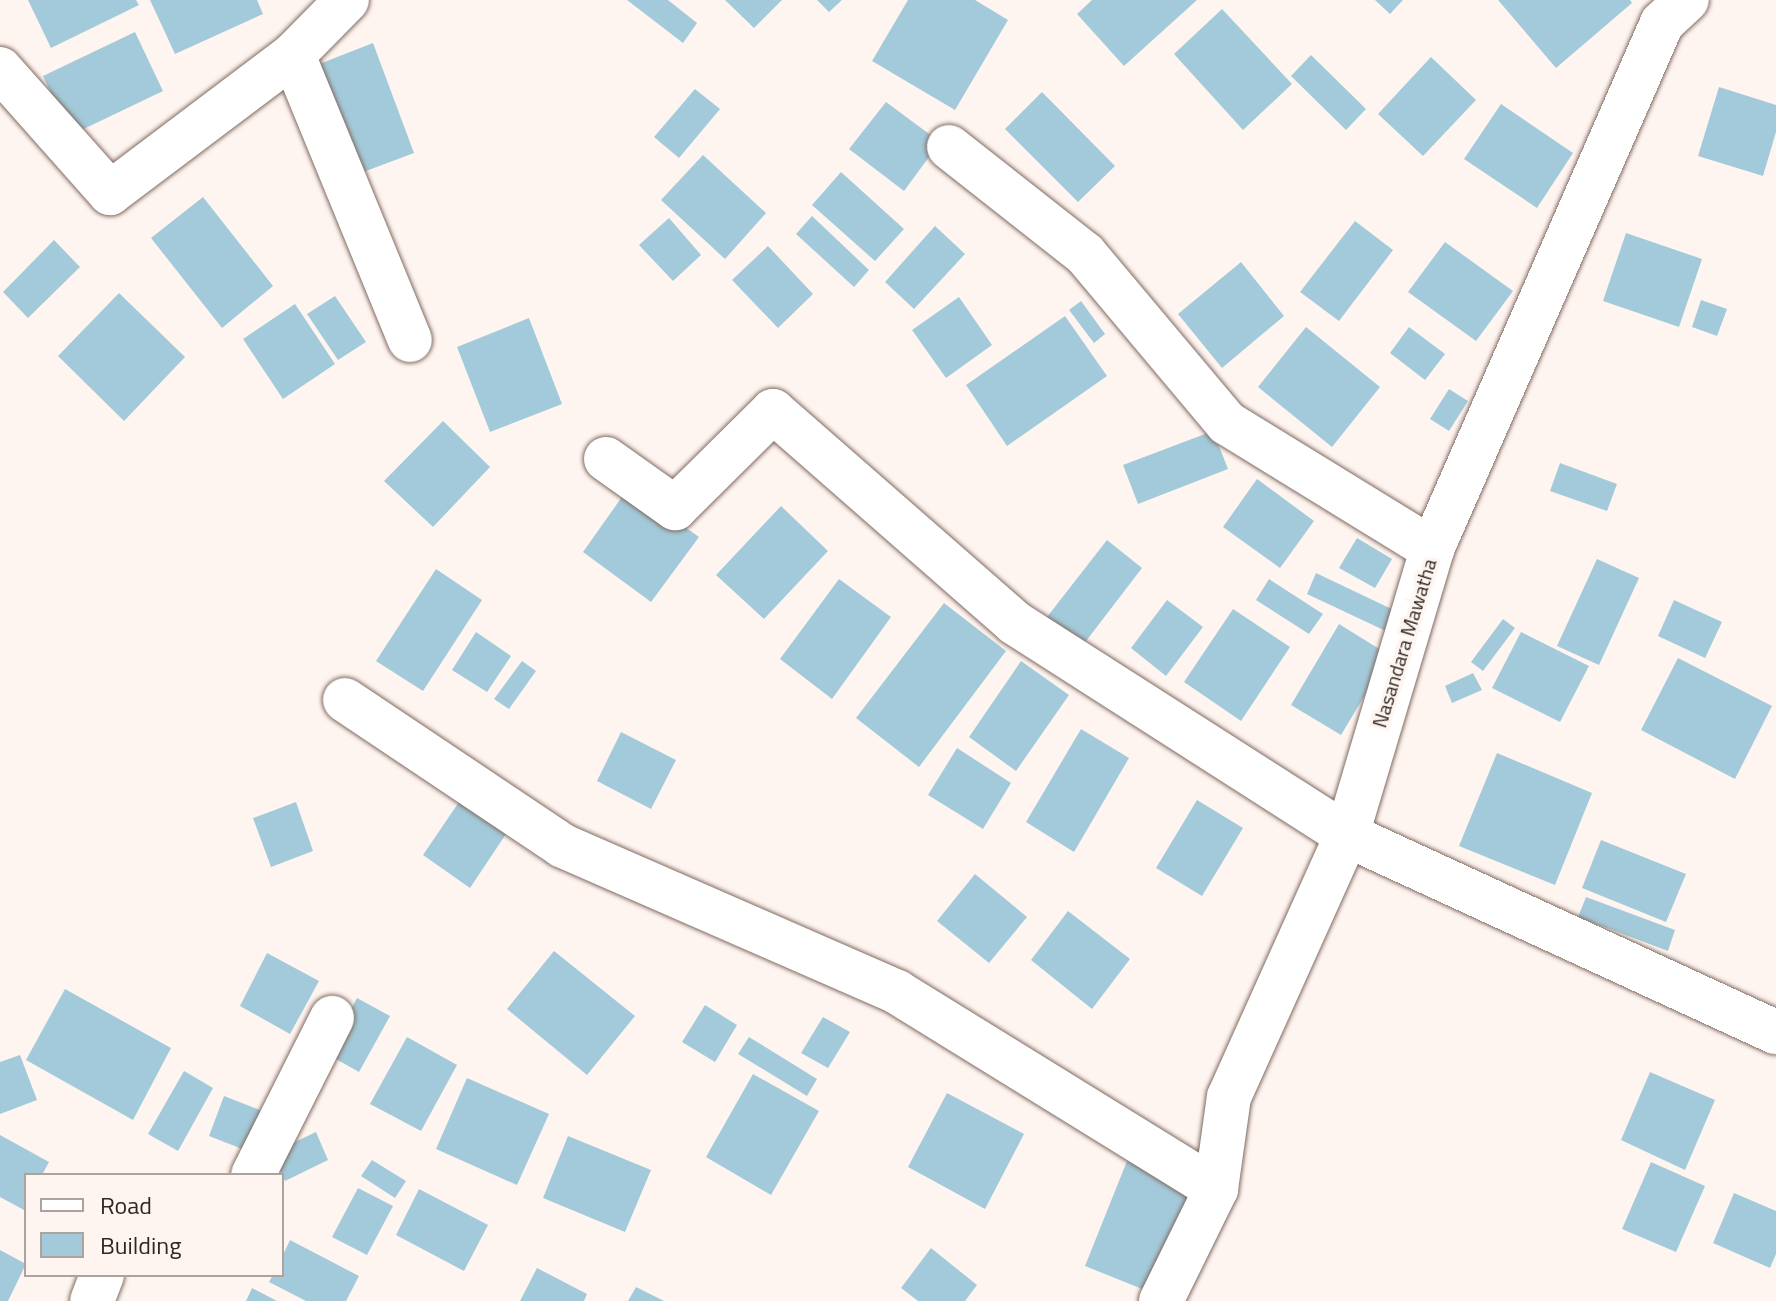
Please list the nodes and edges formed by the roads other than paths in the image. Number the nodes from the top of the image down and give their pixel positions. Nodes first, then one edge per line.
1 (347, 0) edge
2 (1687, 0) edge
3 (293, 55) junction
4 (0, 69) edge
5 (949, 147) dead end
6 (410, 340) dead end
7 (606, 459) dead end
8 (1432, 549) junction
9 (345, 700) dead end
10 (1347, 835) junction
11 (332, 1018) dead end
12 (1776, 1032) edge
13 (254, 1173) edge
14 (1216, 1189) junction
15 (101, 1277) edge
16 (92, 1301) edge
17 (1161, 1301) edge

1 - 3 street
2 - 8 street, Nasandara Mawatha
3 - 4 street
3 - 6 street
5 - 8 street
7 - 10 street
8 - 10 street, Nasandara Mawatha
9 - 14 street
10 - 12 street
10 - 14 street, Nasandara Mawatha
11 - 13 street
14 - 17 street, Nasandara Mawatha
15 - 16 street

